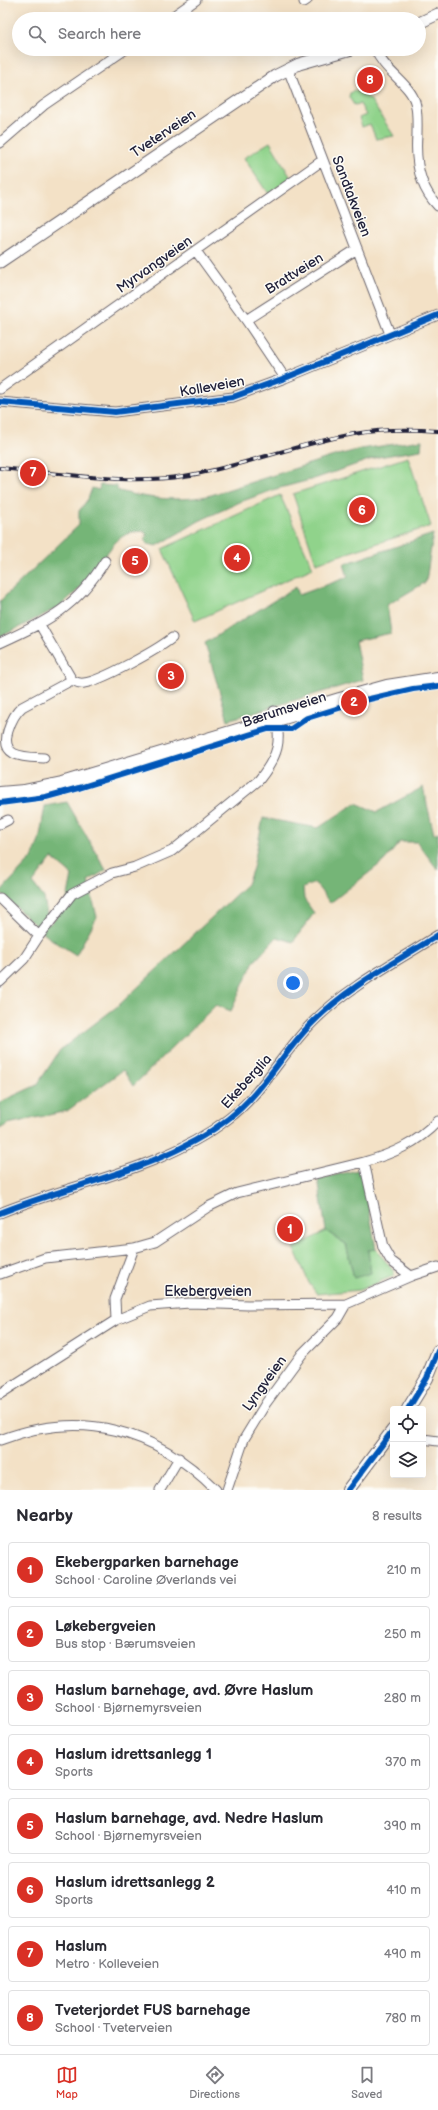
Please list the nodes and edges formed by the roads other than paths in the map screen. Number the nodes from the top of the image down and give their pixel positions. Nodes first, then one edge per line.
1 (196, 0) edge
2 (179, 12) edge
3 (438, 14) edge
4 (426, 20) edge
5 (116, 56) edge
6 (330, 56) edge
7 (379, 56) edge
8 (288, 69) junction
9 (0, 143) edge
10 (323, 160) junction
11 (438, 206) edge
12 (357, 249) junction
13 (196, 251) junction
14 (0, 262) edge
15 (438, 315) edge
16 (246, 320) junction
17 (390, 334) junction
18 (285, 378) junction
19 (0, 389) edge
20 (0, 402) edge
21 (105, 561) dead end
22 (40, 625) junction
23 (172, 638) dead end
24 (0, 643) edge
25 (438, 673) edge
26 (438, 679) edge
27 (72, 680) junction
28 (275, 716) junction
29 (44, 758) dead end
30 (0, 794) edge
31 (0, 898) edge
32 (438, 935) edge
33 (39, 936) junction
34 (0, 982) edge
35 (438, 1121) edge
36 (364, 1162) junction
37 (0, 1214) edge
38 (134, 1248) junction
39 (438, 1267) edge
40 (0, 1274) edge
41 (411, 1276) junction
42 (346, 1304) junction
43 (116, 1320) junction
44 (438, 1351) edge
45 (0, 1394) edge
46 (410, 1406) edge
47 (390, 1434) edge
48 (426, 1439) edge
49 (0, 1440) edge
50 (438, 1440) edge
51 (179, 1458) junction
52 (160, 1490) edge
53 (216, 1490) edge
54 (227, 1490) edge
55 (348, 1490) edge

1 - 2 street
3 - 4 street
5 - 9 street
6 - 8 street, Tveterveien
7 - 11 street
8 - 10 street, Sandtakveien
8 - 14 street, Tveterveien
10 - 12 street, Sandtakveien
10 - 13 street, Myrvangveien
12 - 16 street, Brattveien
12 - 17 street, Sandtakveien
13 - 16 street
13 - 19 street, Myrvangveien
15 - 17 street, Kolleveien
16 - 18 street
17 - 18 street, Kolleveien
18 - 20 street, Kolleveien
21 - 22 street
22 - 24 street
22 - 27 street
23 - 27 street
25 - 28 main road, Bærumsveien
26 - 28 main road, Bærumsveien
27 - 29 street
28 - 30 main road, Bærumsveien
28 - 33 street
31 - 33 street
32 - 37 street, Ekeberglia
33 - 34 street
35 - 36 street
36 - 38 street
36 - 41 street
38 - 40 street
38 - 43 street
39 - 41 street, Ekebergveien
41 - 42 street, Ekebergveien
42 - 43 street, Ekebergveien
42 - 54 street, Lyngveien
43 - 45 street, Ekebergveien
44 - 46 main road
47 - 55 main road
48 - 50 street
49 - 51 street
51 - 52 street
51 - 53 street

